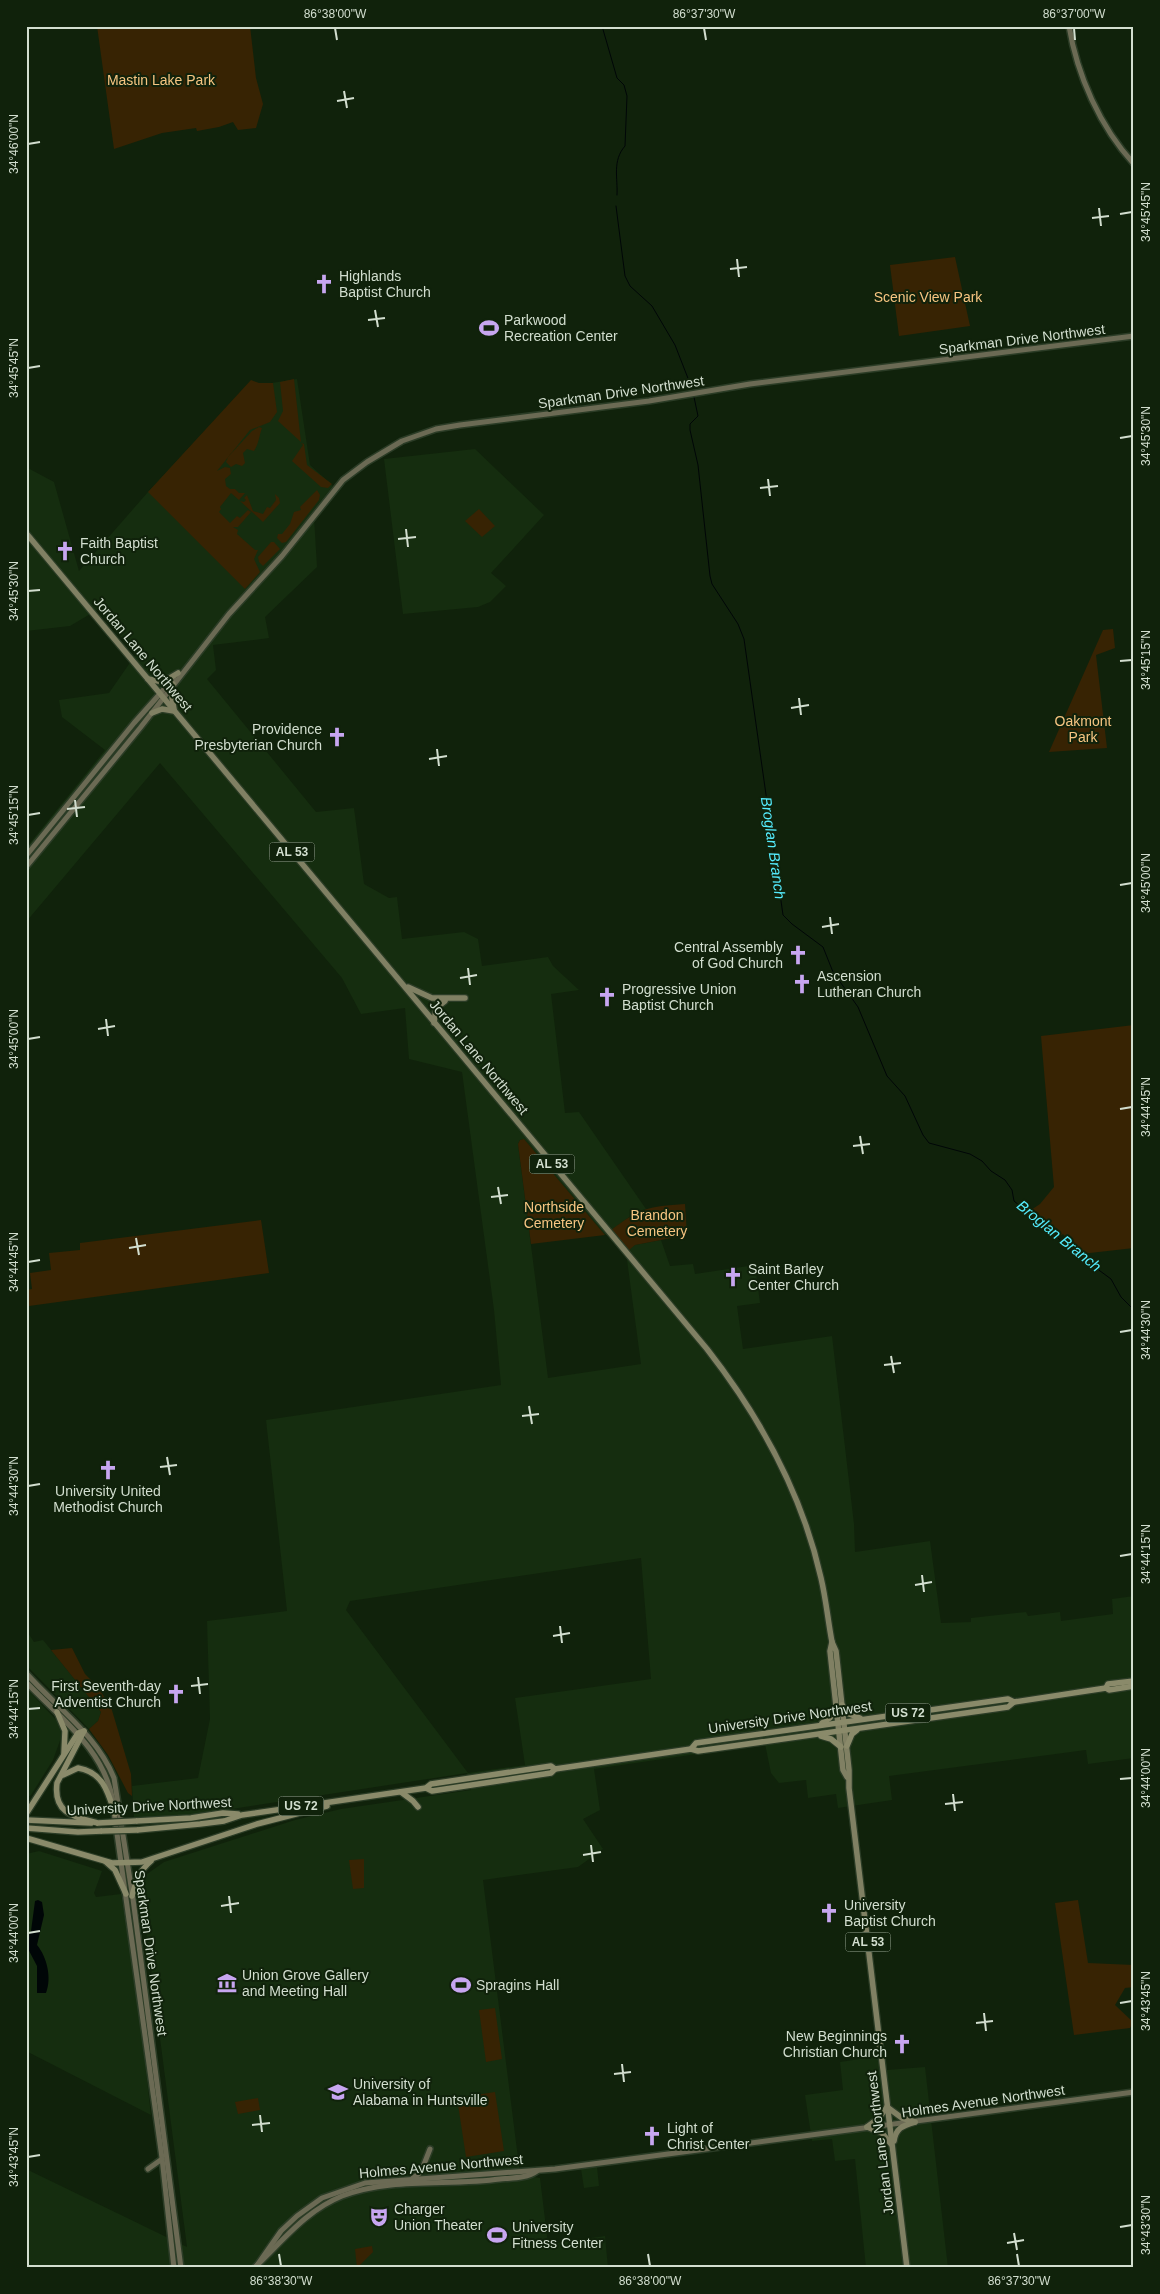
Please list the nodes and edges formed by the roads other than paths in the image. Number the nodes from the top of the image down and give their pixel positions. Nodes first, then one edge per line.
1 (1070, 26) edge
2 (1134, 164) edge
3 (1134, 336) edge
4 (26, 533) edge
5 (201, 648) junction
6 (178, 674) junction
7 (147, 678) junction
8 (173, 684) junction
9 (161, 695) junction
10 (175, 711) junction
11 (152, 713) junction
12 (26, 856) edge
13 (26, 867) edge
14 (398, 979) junction
15 (466, 998) dead end
16 (445, 1001) dead end
17 (434, 1023) junction
18 (26, 1673) edge
19 (1134, 1681) edge
20 (26, 1682) edge
21 (1134, 1686) edge
22 (1106, 1688) junction
23 (1014, 1702) junction
24 (839, 1706) junction
25 (57, 1712) junction
26 (862, 1719) junction
27 (841, 1722) junction
28 (816, 1726) junction
29 (858, 1729) junction
30 (842, 1732) junction
31 (81, 1734) junction
32 (816, 1735) junction
33 (844, 1747) junction
34 (691, 1749) junction
35 (64, 1753) junction
36 (555, 1769) junction
37 (505, 1772) junction
38 (493, 1774) junction
39 (61, 1776) junction
40 (496, 1781) junction
41 (484, 1783) junction
42 (426, 1788) junction
43 (401, 1792) junction
44 (363, 1797) junction
45 (418, 1807) dead end
46 (26, 1814) edge
47 (115, 1814) junction
48 (242, 1815) junction
49 (207, 1816) junction
50 (26, 1820) edge
51 (98, 1823) junction
52 (26, 1828) edge
53 (164, 1829) junction
54 (26, 1838) edge
55 (155, 1858) junction
56 (105, 1861) junction
57 (124, 1862) junction
58 (129, 1895) junction
59 (1134, 2092) edge
60 (887, 2107) junction
61 (914, 2122) junction
62 (889, 2125) junction
63 (867, 2128) junction
64 (892, 2146) junction
65 (430, 2149) dead end
66 (162, 2159) junction
67 (148, 2169) dead end
68 (538, 2170) junction
69 (410, 2179) junction
70 (256, 2266) edge
71 (174, 2268) edge
72 (181, 2268) edge
73 (907, 2268) edge

1 - 2 main road
3 - 5 main road, Sparkman Drive Northwest
4 - 7 main road, Jordan Lane Northwest / AL 53
5 - 6 main road, Sparkman Drive Northwest
5 - 8 main road, Sparkman Drive Northwest
6 - 7 main road
6 - 9 main road, Sparkman Drive Northwest
7 - 9 main road, Jordan Lane Northwest / AL 53
8 - 9 main road, Sparkman Drive Northwest
8 - 10 main road
9 - 10 main road, Jordan Lane Northwest / AL 53
9 - 11 main road, Sparkman Drive Northwest
9 - 12 main road, Sparkman Drive Northwest
10 - 11 main road
10 - 14 main road, Jordan Lane Northwest / AL 53
11 - 13 main road, Sparkman Drive Northwest
14 - 15 main road
14 - 17 main road, Jordan Lane Northwest / AL 53
16 - 17 main road
17 - 24 main road, Jordan Lane Northwest / AL 53
18 - 31 main road, Sparkman Drive Northwest
19 - 22 highway, University Drive Northwest / US 72
20 - 25 main road, Sparkman Drive Northwest
21 - 22 highway, University Drive Northwest / US 72
22 - 23 highway, University Drive Northwest / US 72
23 - 26 highway, University Drive Northwest / US 72
23 - 29 highway, University Drive Northwest / US 72
24 - 26 highway
24 - 27 main road, Jordan Lane Northwest / AL 53
24 - 28 highway
25 - 31 main road, Sparkman Drive Northwest
25 - 35 highway
26 - 27 highway, University Drive Northwest / US 72
27 - 28 highway, University Drive Northwest / US 72
27 - 30 main road, Jordan Lane Northwest / AL 53
28 - 34 highway, University Drive Northwest / US 72
29 - 30 highway, University Drive Northwest / US 72
29 - 33 highway
30 - 32 highway, University Drive Northwest / US 72
30 - 33 main road, Jordan Lane Northwest / AL 53
31 - 35 highway
31 - 39 highway
31 - 47 main road, Sparkman Drive Northwest
31 - 57 main road, Sparkman Drive Northwest
32 - 33 highway
32 - 34 highway, University Drive Northwest / US 72
33 - 60 main road, Jordan Lane Northwest / AL 53
34 - 36 highway, University Drive Northwest / US 72
35 - 46 highway
36 - 37 highway, University Drive Northwest / US 72
36 - 40 highway, University Drive Northwest / US 72
37 - 38 highway, University Drive Northwest / US 72
37 - 40 highway
38 - 41 highway
38 - 42 highway, University Drive Northwest / US 72
39 - 47 highway
39 - 51 highway
40 - 41 highway, University Drive Northwest / US 72
41 - 42 highway, University Drive Northwest / US 72
42 - 43 highway, University Drive Northwest / US 72
43 - 44 highway, University Drive Northwest / US 72
43 - 45 highway
44 - 48 highway, University Drive Northwest / US 72
44 - 55 highway
47 - 57 main road, Sparkman Drive Northwest
48 - 49 highway, University Drive Northwest / US 72
48 - 53 highway, University Drive Northwest / US 72
49 - 51 highway, University Drive Northwest / US 72, bridge
49 - 53 highway, US 72
50 - 51 highway, University Drive Northwest / US 72
52 - 53 highway, University Drive Northwest / US 72, bridge
54 - 56 highway
55 - 57 highway
55 - 58 highway
56 - 57 highway
56 - 58 highway
57 - 58 main road, Sparkman Drive Northwest
58 - 66 main road, Sparkman Drive Northwest
58 - 72 main road, Sparkman Drive Northwest
59 - 61 main road, Holmes Avenue Northwest
60 - 61 main road
60 - 62 main road, Jordan Lane Northwest / AL 53
60 - 63 main road
61 - 62 main road, Holmes Avenue Northwest
61 - 64 main road
62 - 63 main road, Holmes Avenue Northwest
62 - 64 main road, Jordan Lane Northwest / AL 53
63 - 64 main road
63 - 68 main road, Holmes Avenue Northwest
64 - 73 main road, Jordan Lane Northwest / AL 53
65 - 69 main road
66 - 67 main road
66 - 71 main road, Sparkman Drive Northwest
68 - 69 main road, Holmes Avenue Northwest
68 - 70 main road, Holmes Avenue Northwest
69 - 70 main road, Holmes Avenue Northwest

